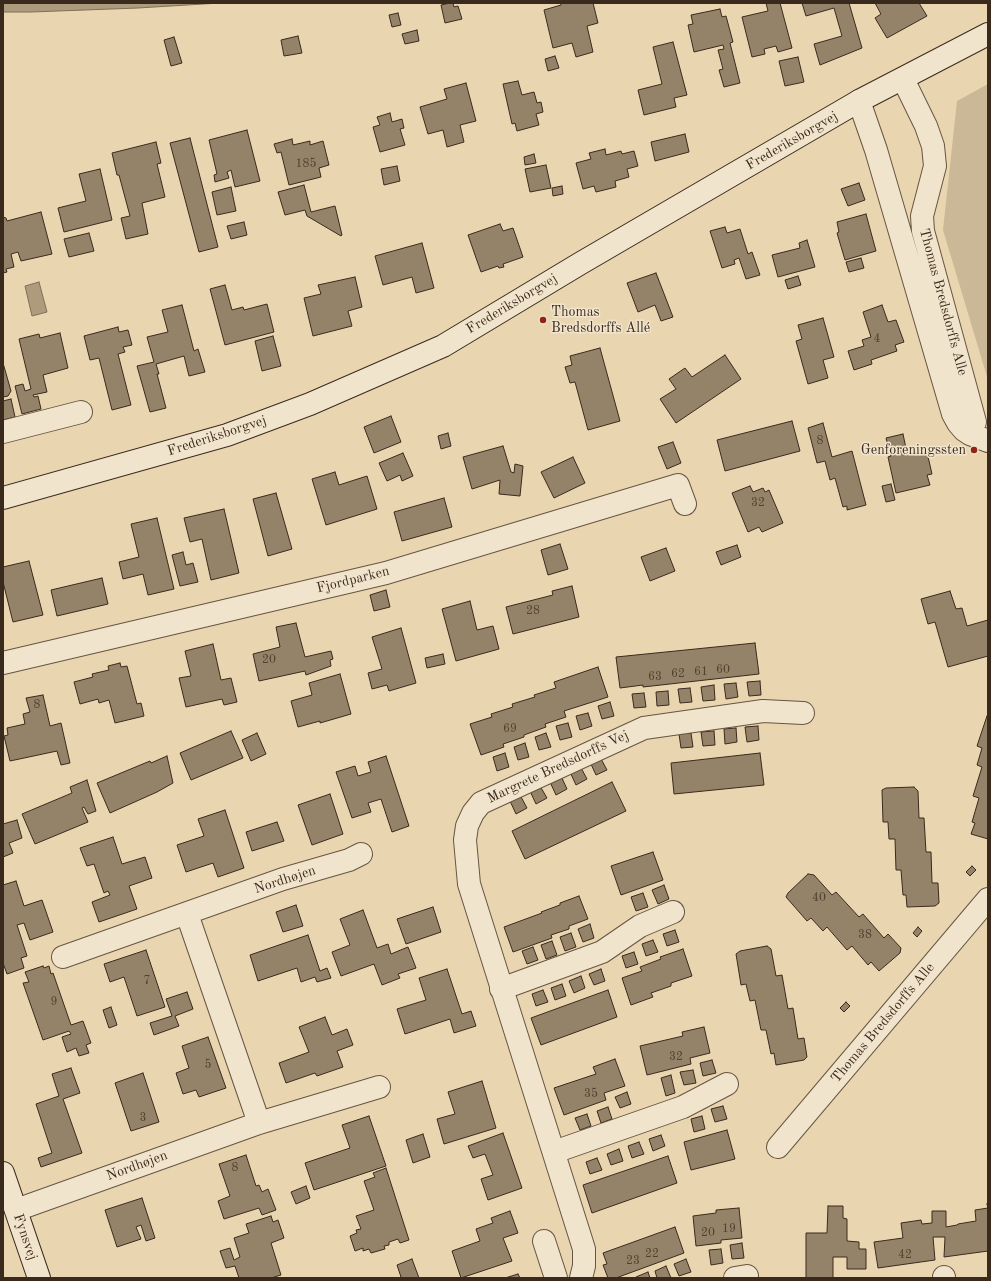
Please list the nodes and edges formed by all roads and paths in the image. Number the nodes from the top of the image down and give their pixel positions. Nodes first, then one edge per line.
1 (988, 34) edge
2 (902, 79) junction
3 (859, 102) junction
4 (81, 412) dead end
5 (3, 432) edge
6 (979, 438) edge
7 (3, 498) edge
8 (685, 504) dead end
9 (3, 663) edge
10 (803, 713) dead end
11 (361, 854) dead end
12 (988, 899) edge
13 (673, 912) dead end
14 (187, 914) junction
15 (63, 957) dead end
16 (501, 988) junction
17 (727, 1084) dead end
18 (379, 1086) dead end
19 (259, 1123) junction
20 (778, 1147) dead end
21 (554, 1152) junction
22 (3, 1173) edge
23 (16, 1210) junction
24 (544, 1242) dead end
25 (39, 1278) edge
26 (556, 1278) edge
27 (581, 1278) edge

1 - 2 street, Frederiksborgvej
2 - 3 street, Frederiksborgvej
2 - 6 street, Thomas Bredsdorffs Alle
3 - 6 street, Thomas Bredsdorffs Alle
3 - 7 street, Frederiksborgvej
4 - 5 street
8 - 9 street, Fjordparken
10 - 16 street, Margrete Bredsdorffs Vej
11 - 14 street, Nordhøjen
12 - 20 street, Thomas Bredsdorffs Alle
13 - 16 street
14 - 15 street, Nordhøjen
14 - 19 street
16 - 21 street, Margrete Bredsdorffs Vej
17 - 21 street
18 - 19 street, Nordhøjen
19 - 23 street, Nordhøjen
21 - 27 street, Margrete Bredsdorffs Vej
22 - 23 street, Fynsvej
23 - 25 street, Fynsvej
24 - 26 street

